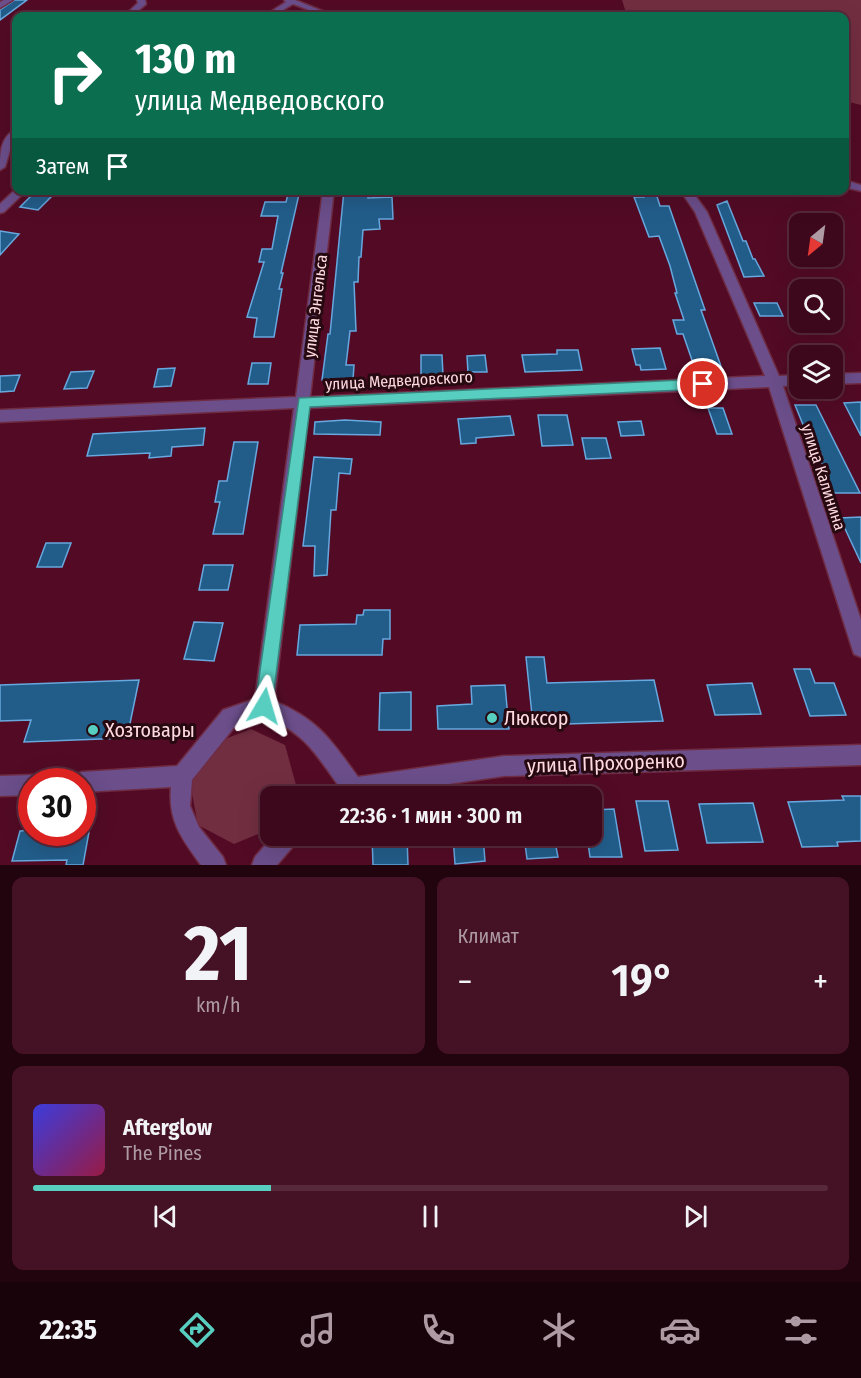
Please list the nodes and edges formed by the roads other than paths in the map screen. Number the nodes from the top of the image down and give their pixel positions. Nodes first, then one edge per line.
1 (9, 0) edge
2 (141, 0) edge
3 (290, 1) edge
4 (0, 6) edge
5 (133, 12) edge
6 (274, 12) edge
7 (320, 12) edge
8 (12, 137) edge
9 (0, 167) edge
10 (16, 195) edge
11 (328, 195) edge
12 (689, 195) edge
13 (0, 210) edge
14 (861, 378) edge
15 (843, 379) edge
16 (789, 380) edge
17 (774, 381) junction
18 (304, 402) junction
19 (0, 416) edge
20 (861, 648) edge
21 (264, 706) junction
22 (861, 755) edge
23 (182, 776) junction
24 (96, 781) edge
25 (18, 785) edge
26 (0, 786) edge
27 (344, 786) edge
28 (383, 786) edge
29 (279, 846) edge
30 (215, 865) edge
31 (263, 865) edge

1 - 4 street
2 - 5 street
3 - 6 street
3 - 7 street
8 - 9 street
10 - 13 street
11 - 18 street, улица Энгельса
12 - 17 street, улица Калинина
14 - 15 street
16 - 17 street, улица Медведовского
17 - 18 street, улица Медведовского
17 - 20 street, улица Калинина
18 - 19 street, улица Медведовского
18 - 21 street, улица Энгельса
21 - 23 street
21 - 27 street, улица Прохоренко
22 - 28 street, улица Прохоренко
23 - 24 street
23 - 30 street
25 - 26 street
29 - 31 street

